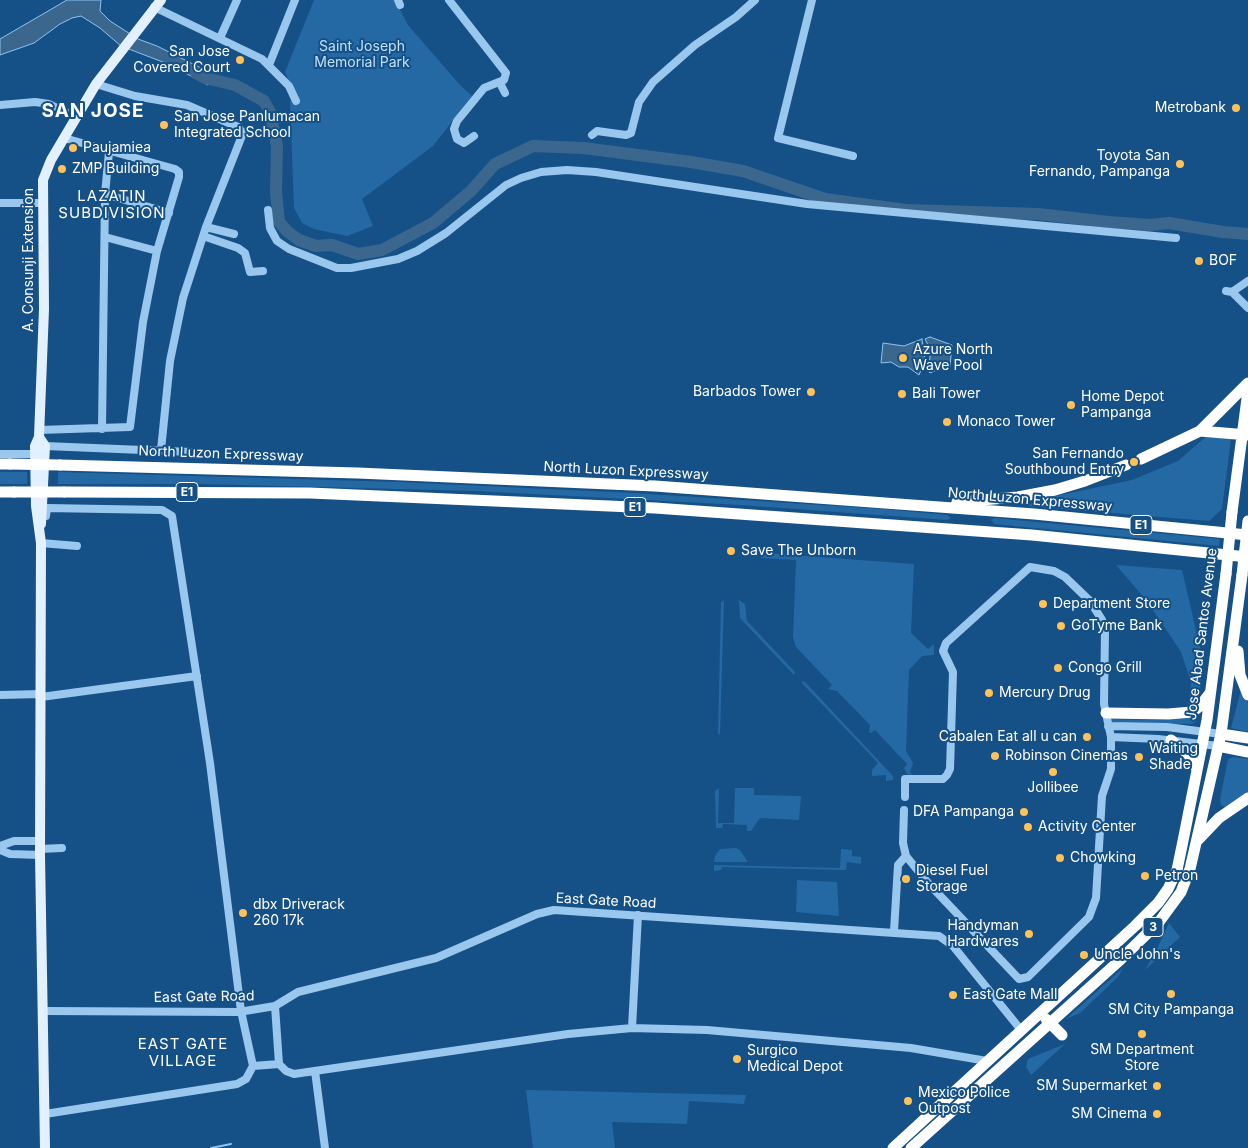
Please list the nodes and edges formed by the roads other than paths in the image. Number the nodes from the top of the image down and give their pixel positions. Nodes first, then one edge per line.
1 (237, 0) edge
2 (296, 0) edge
3 (448, 0) edge
4 (755, 0) edge
5 (812, 0) edge
6 (158, 4) edge
7 (220, 38) junction
8 (269, 65) junction
9 (500, 83) junction
10 (96, 84) junction
11 (505, 93) dead end
12 (296, 101) dead end
13 (0, 105) edge
14 (76, 117) junction
15 (592, 135) dead end
16 (474, 136) dead end
17 (64, 138) junction
18 (109, 152) junction
19 (853, 156) dead end
20 (105, 194) junction
21 (0, 203) edge
22 (42, 203) junction
23 (268, 210) dead end
24 (168, 213) junction
25 (206, 227) junction
26 (234, 234) dead end
27 (203, 236) junction
28 (104, 237) junction
29 (1176, 238) dead end
30 (158, 251) junction
31 (262, 271) dead end
32 (1248, 282) edge
33 (1248, 308) edge
34 (1248, 383) edge
35 (1248, 391) edge
36 (102, 429) junction
37 (1200, 430) junction
38 (39, 434) junction
39 (1245, 435) edge
40 (44, 446) junction
41 (161, 450) junction
42 (191, 452) dead end
43 (0, 454) edge
44 (35, 454) junction
45 (1141, 459) dead end
46 (5, 464) edge
47 (1126, 465) dead end
48 (0, 492) edge
49 (898, 503) junction
50 (1248, 521) edge
51 (1248, 536) edge
52 (40, 538) junction
53 (77, 546) dead end
54 (1248, 557) edge
55 (1237, 616) junction
56 (197, 676) junction
57 (1212, 690) junction
58 (0, 695) edge
59 (1248, 695) edge
60 (41, 696) junction
61 (1106, 713) junction
62 (1108, 726) junction
63 (1205, 731) junction
64 (1221, 734) junction
65 (1111, 737) junction
66 (1248, 738) edge
67 (1171, 740) junction
68 (1202, 744) junction
69 (1218, 746) junction
70 (1248, 752) edge
71 (1197, 769) junction
72 (905, 797) dead end
73 (1248, 798) edge
74 (904, 810) dead end
75 (1196, 844) junction
76 (0, 846) edge
77 (40, 848) junction
78 (62, 848) dead end
79 (0, 850) edge
80 (906, 856) junction
81 (638, 915) junction
82 (894, 931) junction
83 (1116, 944) junction
84 (275, 1006) junction
85 (44, 1011) junction
86 (241, 1011) junction
87 (1048, 1020) junction
88 (632, 1028) junction
89 (1021, 1030) junction
90 (1062, 1035) dead end
91 (987, 1061) junction
92 (279, 1064) junction
93 (253, 1066) junction
94 (315, 1071) junction
95 (953, 1094) junction
96 (45, 1114) junction
97 (907, 1144) edge
98 (46, 1148) edge
99 (325, 1148) edge
100 (893, 1148) edge

1 - 7 street
2 - 8 street
3 - 9 street
4 - 15 street
5 - 19 street
6 - 7 street
6 - 10 main road, A. Consunji Extension
7 - 8 street
8 - 12 street
9 - 11 street
9 - 16 street
10 - 14 main road, A. Consunji Extension
10 - 25 street
13 - 14 street
14 - 17 main road, A. Consunji Extension
17 - 18 street
17 - 22 main road, A. Consunji Extension
18 - 20 street
18 - 24 street
20 - 24 street
20 - 28 street
21 - 22 street
22 - 38 main road, A. Consunji Extension
23 - 29 street
24 - 30 street
25 - 26 street
25 - 27 street
27 - 31 street
27 - 41 street
28 - 30 street
28 - 36 street
30 - 36 street
32 - 33 street
34 - 37 highway
35 - 39 highway, Jose Abad Santos Avenue / 3
36 - 38 street
37 - 39 highway
37 - 45 highway
38 - 40 main road
38 - 44 main road, A. Consunji Extension
39 - 57 highway, Jose Abad Santos Avenue / 3, bridge
40 - 41 street
40 - 52 main road
41 - 42 street
43 - 44 street
44 - 52 main road, A. Consunji Extension
46 - 49 highway, North Luzon Expressway / E1, bridge
47 - 49 highway
48 - 54 highway, E1, bridge
49 - 51 highway, North Luzon Expressway / E1
50 - 55 highway, Jose Abad Santos Avenue / 3, bridge
52 - 53 street
52 - 56 street
52 - 60 main road
55 - 59 highway
55 - 64 highway, Jose Abad Santos Avenue / 3
56 - 60 street
56 - 86 street
57 - 61 highway
57 - 63 highway, Jose Abad Santos Avenue / 3
58 - 60 street
60 - 77 main road
61 - 62 street
61 - 72 street
62 - 63 street
62 - 65 street
63 - 64 street
63 - 68 highway, Jose Abad Santos Avenue / 3
64 - 66 highway
64 - 69 highway, Jose Abad Santos Avenue / 3
65 - 67 street
65 - 80 street
67 - 68 street
67 - 71 highway
68 - 69 street
68 - 71 highway, Jose Abad Santos Avenue / 3
69 - 70 highway
69 - 75 highway, Jose Abad Santos Avenue / 3
71 - 83 highway, Jose Abad Santos Avenue / 3
73 - 75 highway
74 - 80 street
75 - 87 highway, Jose Abad Santos Avenue / 3
76 - 77 street
77 - 78 street
77 - 79 street
77 - 85 main road
80 - 82 street
81 - 82 street, East Gate Road
81 - 84 street, East Gate Road
81 - 88 street
82 - 89 street, East Gate Road
83 - 87 highway
83 - 89 highway, Jose Abad Santos Avenue / 3
84 - 86 street, East Gate Road
84 - 92 street
85 - 86 street, East Gate Road
85 - 96 main road
86 - 93 street
87 - 90 highway
87 - 95 highway
87 - 97 highway, Jose Abad Santos Avenue / 3
88 - 91 street
88 - 94 street
89 - 91 highway, Jose Abad Santos Avenue / 3
91 - 95 highway, Jose Abad Santos Avenue / 3
92 - 93 street
92 - 94 street
93 - 96 street
94 - 99 street
95 - 97 highway, Jose Abad Santos Avenue / 3
96 - 98 main road
97 - 100 highway, Jose Abad Santos Avenue / 3

